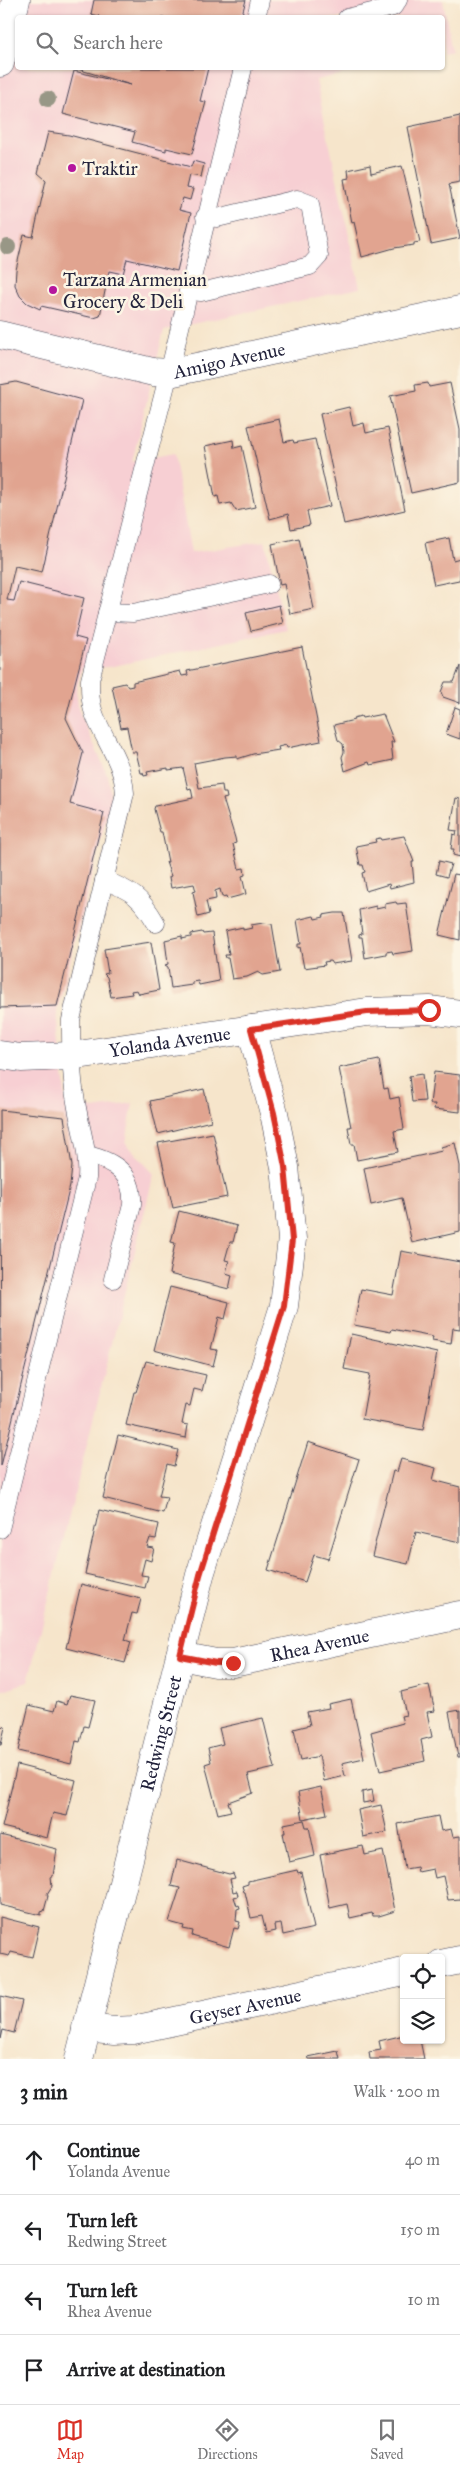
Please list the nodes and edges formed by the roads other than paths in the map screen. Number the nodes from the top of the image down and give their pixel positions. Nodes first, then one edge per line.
1 (16, 0) edge
2 (260, 0) edge
3 (398, 0) edge
4 (257, 15) edge
5 (359, 15) edge
6 (0, 63) edge
7 (242, 70) edge
8 (205, 217) junction
9 (188, 292) junction
10 (460, 310) edge
11 (0, 335) edge
12 (169, 373) junction
13 (269, 584) dead end
14 (107, 612) junction
15 (104, 880) junction
16 (156, 923) dead end
17 (460, 1014) edge
18 (251, 1029) junction
19 (0, 1055) edge
20 (71, 1056) junction
21 (87, 1154) junction
22 (113, 1279) dead end
23 (0, 1529) edge
24 (460, 1614) edge
25 (180, 1656) junction
26 (460, 1960) edge
27 (445, 1963) edge
28 (400, 1973) edge
29 (86, 2028) junction
30 (79, 2059) edge

1 - 6 street
2 - 4 lane
3 - 5 lane
7 - 8 lane
8 - 9 lane
8 - 9 lane
9 - 12 lane
10 - 12 street, Amigo Avenue
11 - 12 street, Amigo Avenue
12 - 14 lane
13 - 14 lane
14 - 15 lane
15 - 16 lane
15 - 20 lane
17 - 18 street, Yolanda Avenue
18 - 20 street, Yolanda Avenue
18 - 25 street, Redwing Street
19 - 20 street, Yolanda Avenue
20 - 21 lane
21 - 22 lane
21 - 23 lane
24 - 25 street, Rhea Avenue
25 - 29 street, Redwing Street
26 - 27 street
28 - 29 street, Geyser Avenue
29 - 30 street, Redwing Street

